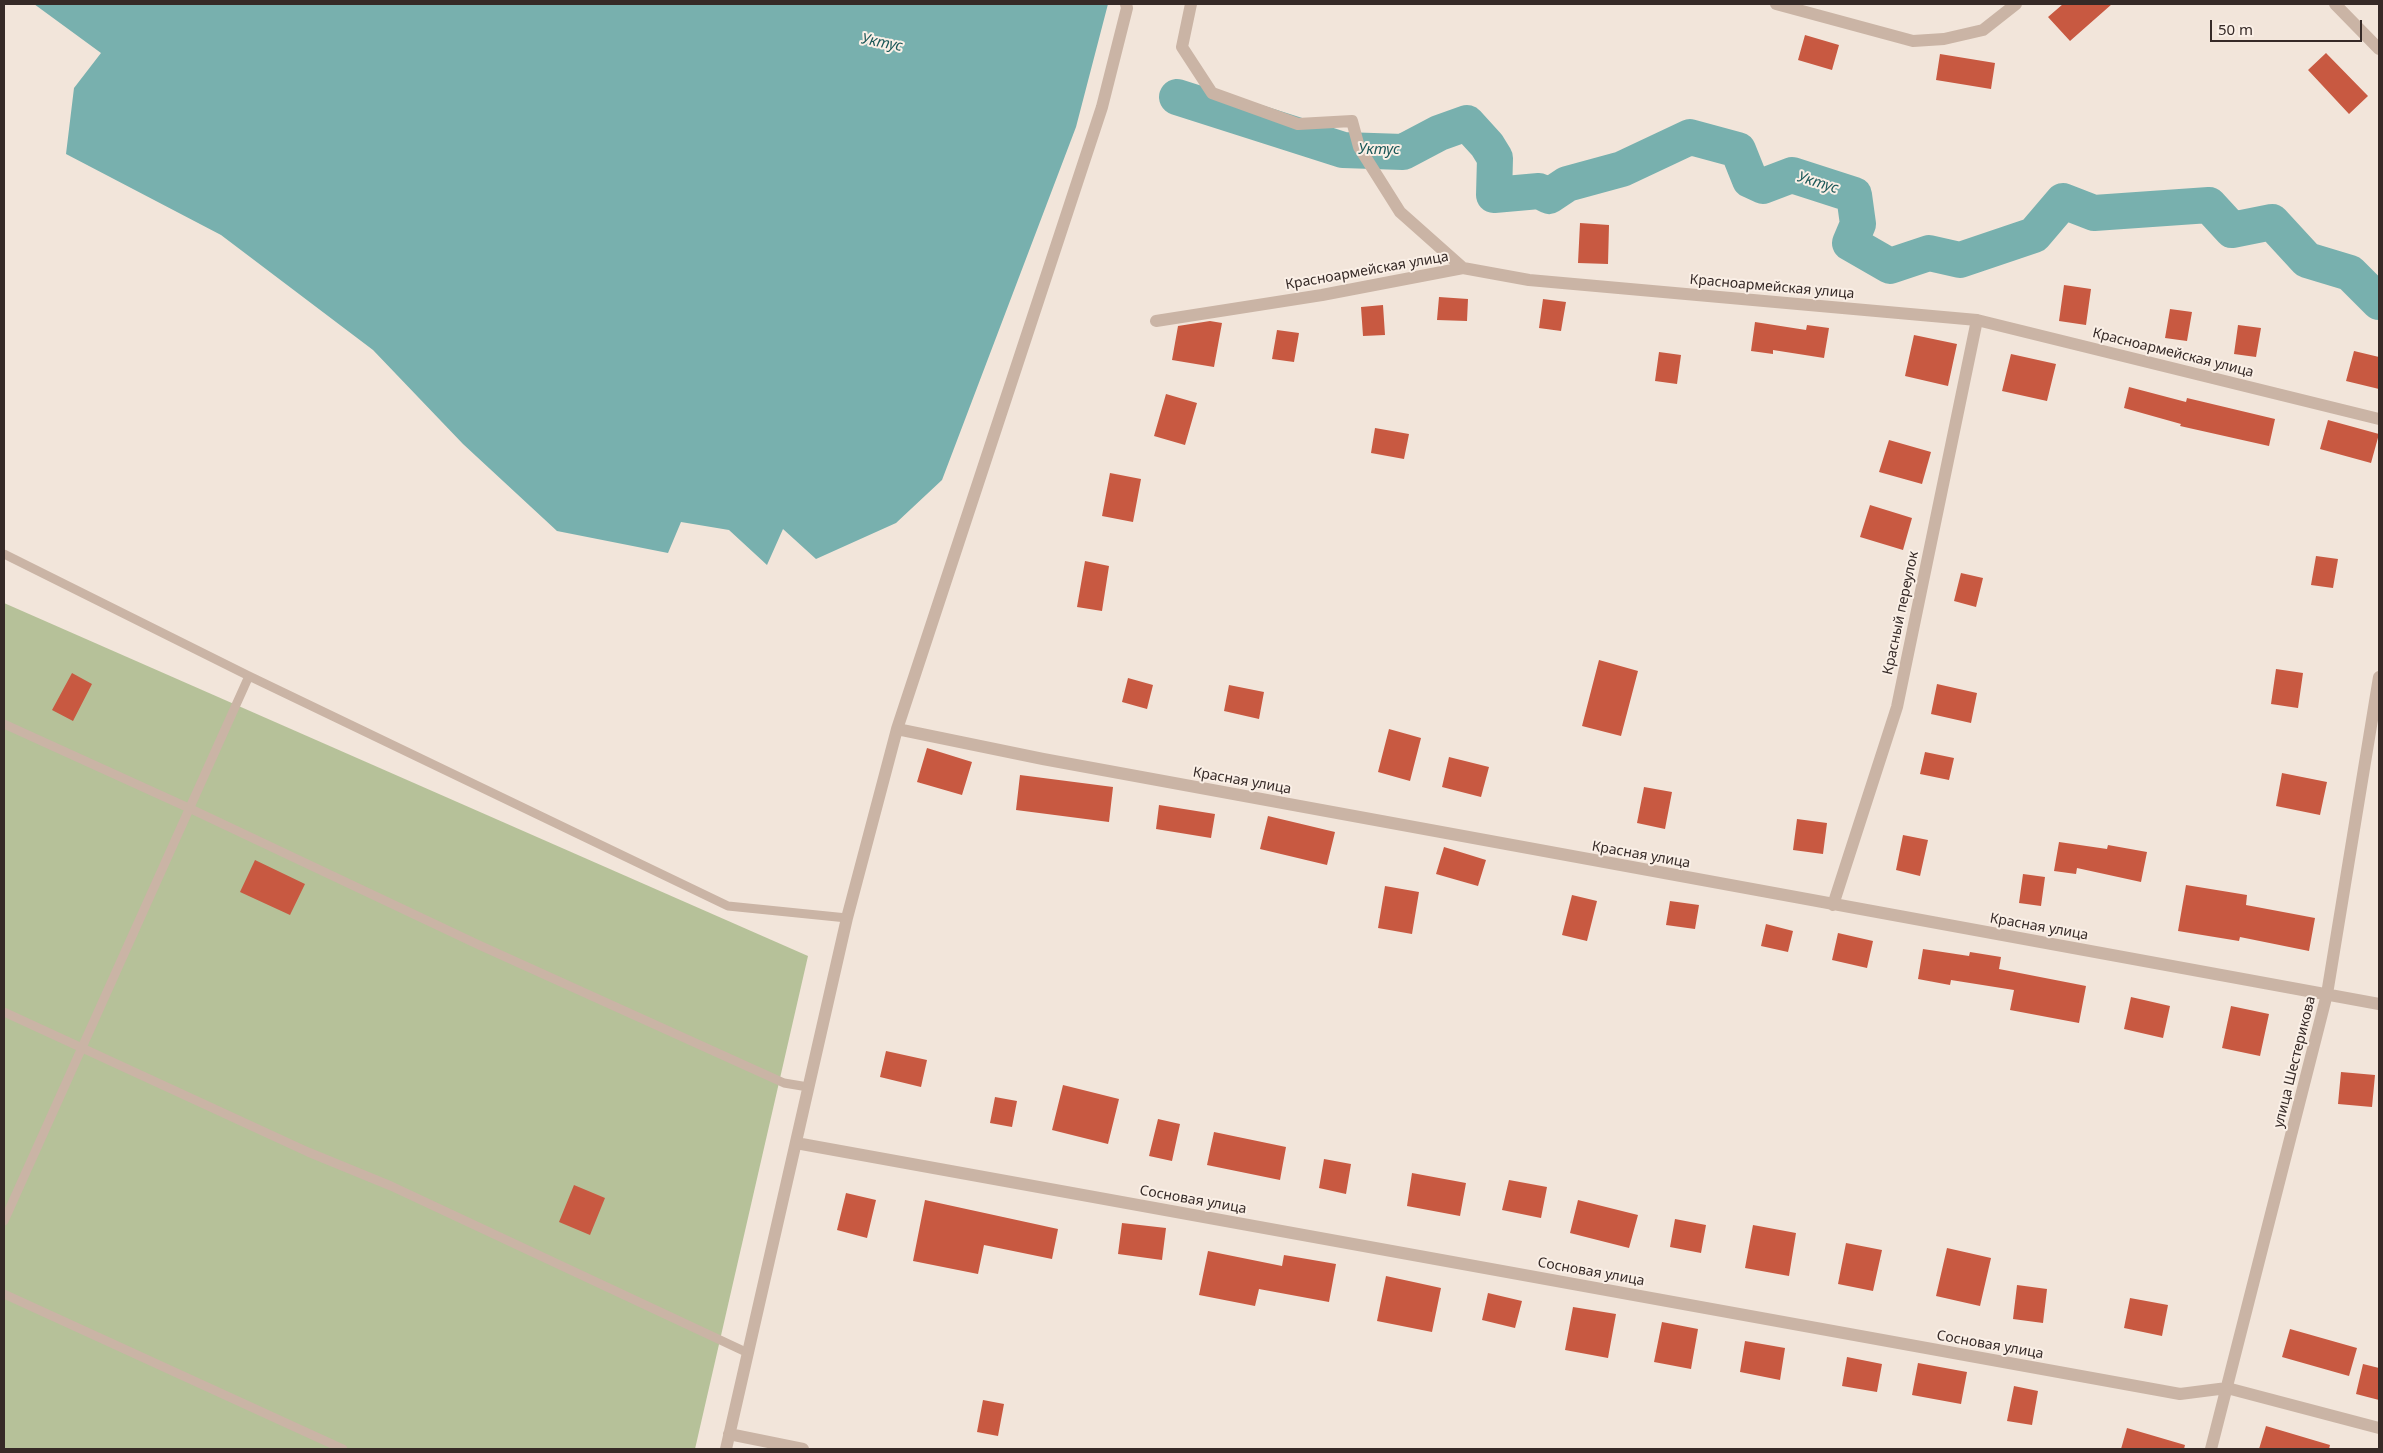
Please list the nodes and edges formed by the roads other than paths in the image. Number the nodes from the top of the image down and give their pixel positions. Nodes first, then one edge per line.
1 (1191, 4) edge
2 (1776, 4) edge
3 (2016, 4) edge
4 (2335, 4) edge
5 (1130, 5) edge
6 (2379, 50) edge
7 (1463, 268) junction
8 (1977, 320) junction
9 (1156, 321) dead end
10 (2379, 419) edge
11 (4, 554) edge
12 (249, 676) junction
13 (2379, 677) edge
14 (4, 724) edge
15 (898, 729) junction
16 (191, 809) junction
17 (1833, 906) junction
18 (846, 918) junction
19 (2327, 994) junction
20 (2379, 1004) edge
21 (4, 1012) edge
22 (82, 1047) junction
23 (808, 1087) junction
24 (796, 1143) junction
25 (4, 1221) edge
26 (4, 1294) edge
27 (748, 1353) junction
28 (2227, 1388) junction
29 (2379, 1428) edge
30 (729, 1434) junction
31 (343, 1449) edge
32 (726, 1449) edge
33 (803, 1449) edge
34 (2211, 1449) edge

1 - 7 street
2 - 3 street
4 - 6 street
5 - 15 street
7 - 8 street, Красноармейская улица
7 - 9 street, Красноармейская улица
8 - 10 street, Красноармейская улица
8 - 17 street, Красный переулок
11 - 12 lane
12 - 16 lane
12 - 18 lane
13 - 19 street, улица Шестерикова
14 - 16 lane
15 - 17 street, Красная улица
15 - 18 street
16 - 22 lane
16 - 23 lane
17 - 19 street, Красная улица
18 - 23 street
19 - 20 street, Красная улица
19 - 28 street, улица Шестерикова
21 - 22 lane
22 - 25 lane
22 - 27 lane
23 - 24 street
24 - 27 street
24 - 28 street, Сосновая улица
26 - 31 lane
27 - 30 street
28 - 29 street, Сосновая улица
28 - 34 street, улица Шестерикова
30 - 32 street
30 - 33 street

